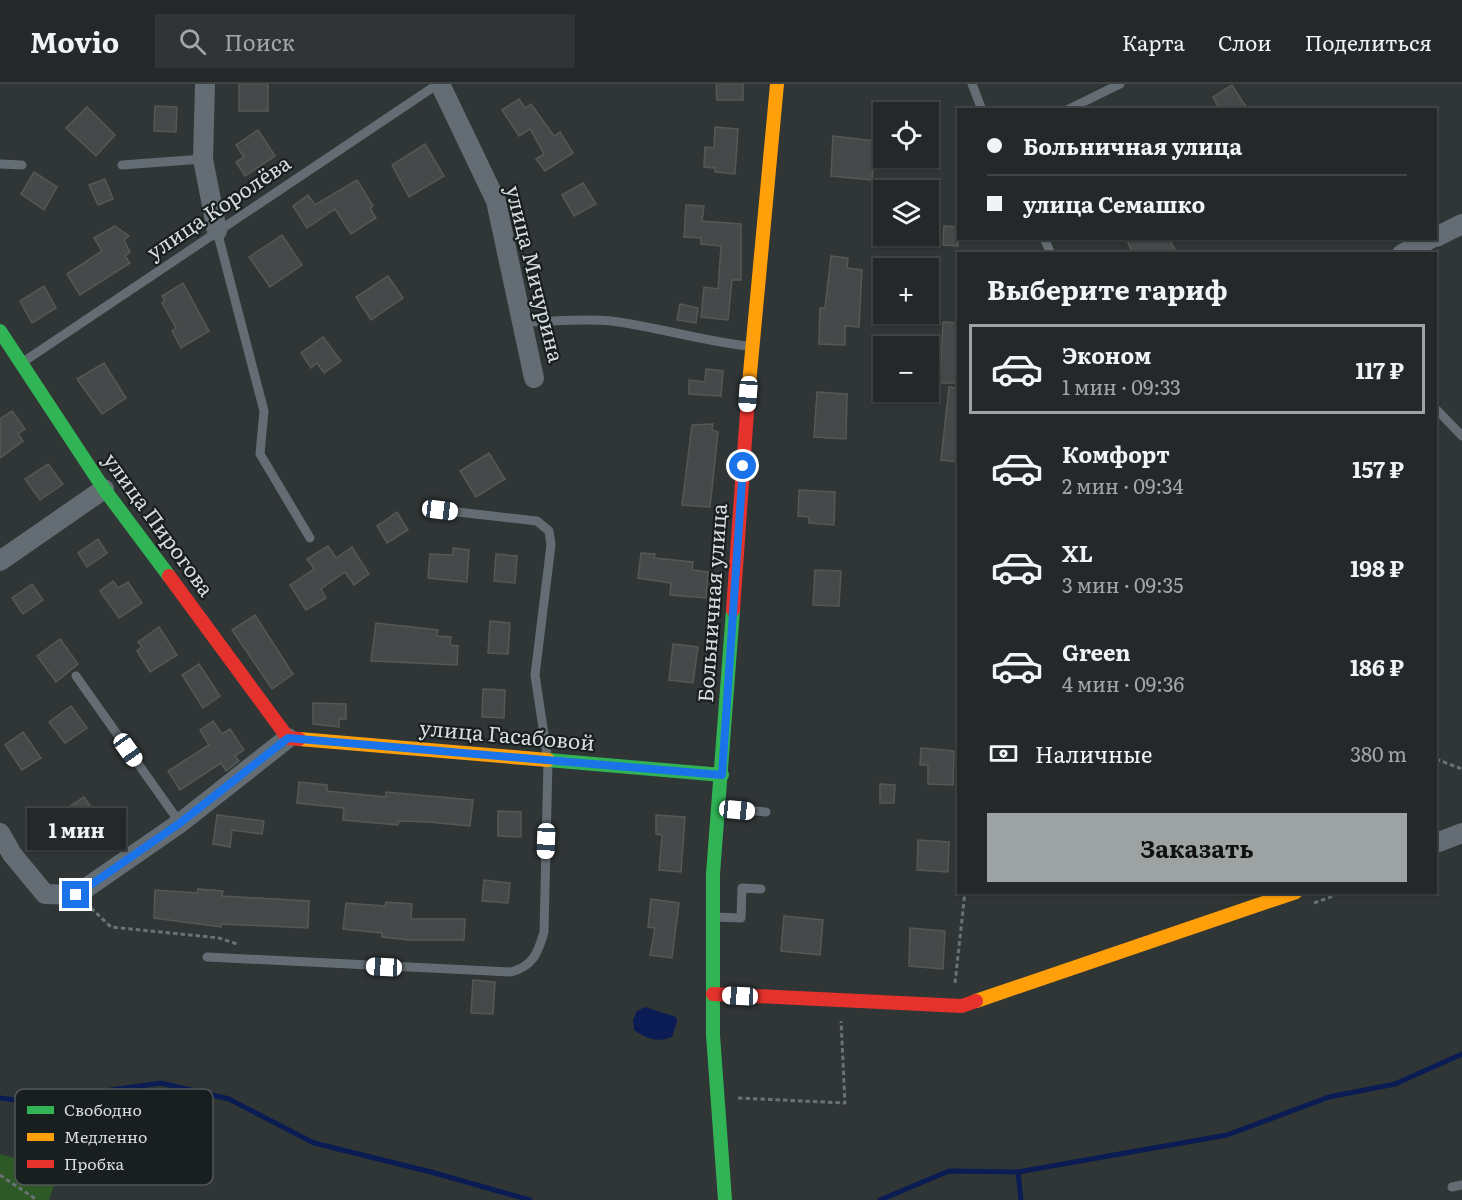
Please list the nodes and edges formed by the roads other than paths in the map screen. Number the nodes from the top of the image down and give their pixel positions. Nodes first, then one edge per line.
1 (205, 84) edge
2 (439, 84) edge
3 (777, 84) edge
4 (972, 84) edge
5 (1120, 84) edge
6 (981, 108) edge
7 (1071, 108) edge
8 (203, 159) junction
9 (0, 164) edge
10 (22, 165) dead end
11 (122, 165) dead end
12 (1462, 224) edge
13 (217, 231) junction
14 (1437, 236) edge
15 (1430, 240) edge
16 (1405, 252) edge
17 (522, 322) junction
18 (0, 331) edge
19 (752, 347) junction
20 (21, 364) junction
21 (534, 378) dead end
22 (1437, 410) edge
23 (1462, 436) edge
24 (104, 489) junction
25 (440, 510) dead end
26 (310, 538) dead end
27 (0, 561) edge
28 (76, 676) dead end
29 (288, 738) junction
30 (549, 761) junction
31 (722, 775) junction
32 (719, 808) junction
33 (766, 812) dead end
34 (180, 823) junction
35 (0, 833) edge
36 (1462, 833) edge
37 (1437, 843) edge
38 (761, 889) dead end
39 (1290, 894) edge
40 (711, 917) junction
41 (207, 957) dead end
42 (713, 994) junction
43 (725, 1200) edge

1 - 8 street
2 - 13 lane, улица Королёва
2 - 17 street, улица Мичурина
3 - 19 street, Больничная улица
4 - 6 lane
5 - 7 lane
8 - 11 lane
8 - 13 street
9 - 10 lane
12 - 14 street
13 - 20 lane, улица Королёва
13 - 26 lane
15 - 16 street
17 - 19 lane
17 - 21 street, улица Мичурина
18 - 20 street, улица Пирогова
19 - 31 street, Больничная улица
20 - 24 street, улица Пирогова
22 - 23 lane
24 - 27 street
24 - 29 street, улица Пирогова
25 - 30 lane
28 - 34 lane
29 - 30 street, улица Гасабовой
29 - 34 street
30 - 31 street, улица Гасабовой
30 - 41 lane
31 - 32 street, Больничная улица
32 - 33 lane
32 - 40 street, Больничная улица
34 - 35 street
36 - 37 street
38 - 40 lane
39 - 42 street
40 - 42 street, Больничная улица
42 - 43 street, Больничная улица

